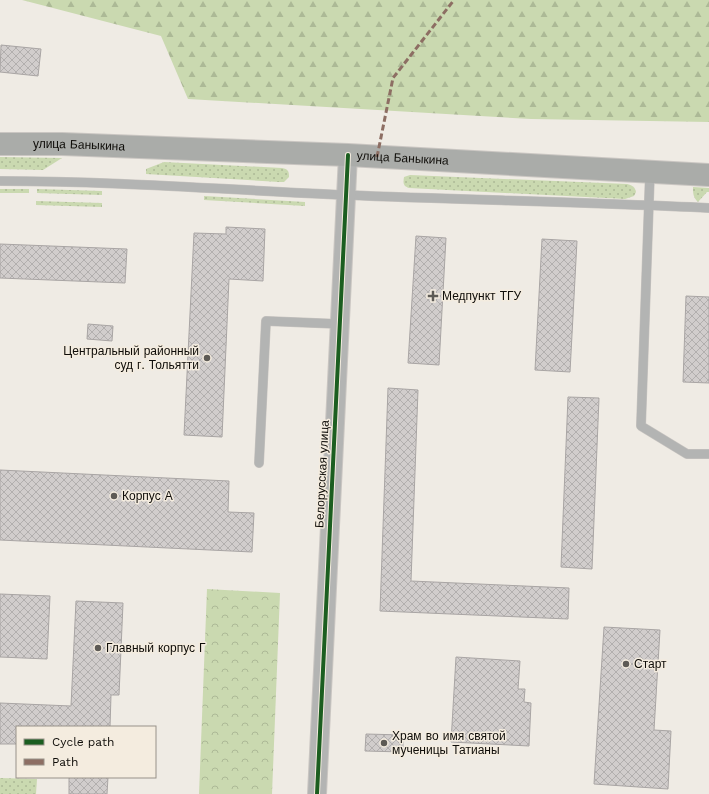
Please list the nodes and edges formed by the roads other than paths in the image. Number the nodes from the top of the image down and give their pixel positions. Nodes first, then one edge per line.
1 (0, 144) edge
2 (348, 155) junction
3 (650, 172) junction
4 (709, 175) edge
5 (0, 181) edge
6 (346, 195) junction
7 (648, 205) junction
8 (709, 208) edge
9 (340, 324) junction
10 (709, 454) edge
11 (259, 462) dead end
12 (317, 794) edge

1 - 2 main road, улица Баныкина
2 - 3 main road, улица Баныкина
2 - 6 street, Белорусская улица
3 - 4 main road, улица Баныкина
3 - 7 lane
5 - 6 lane
6 - 7 lane
6 - 9 street, Белорусская улица
7 - 8 lane
7 - 10 lane
9 - 11 lane
9 - 12 street, Белорусская улица

